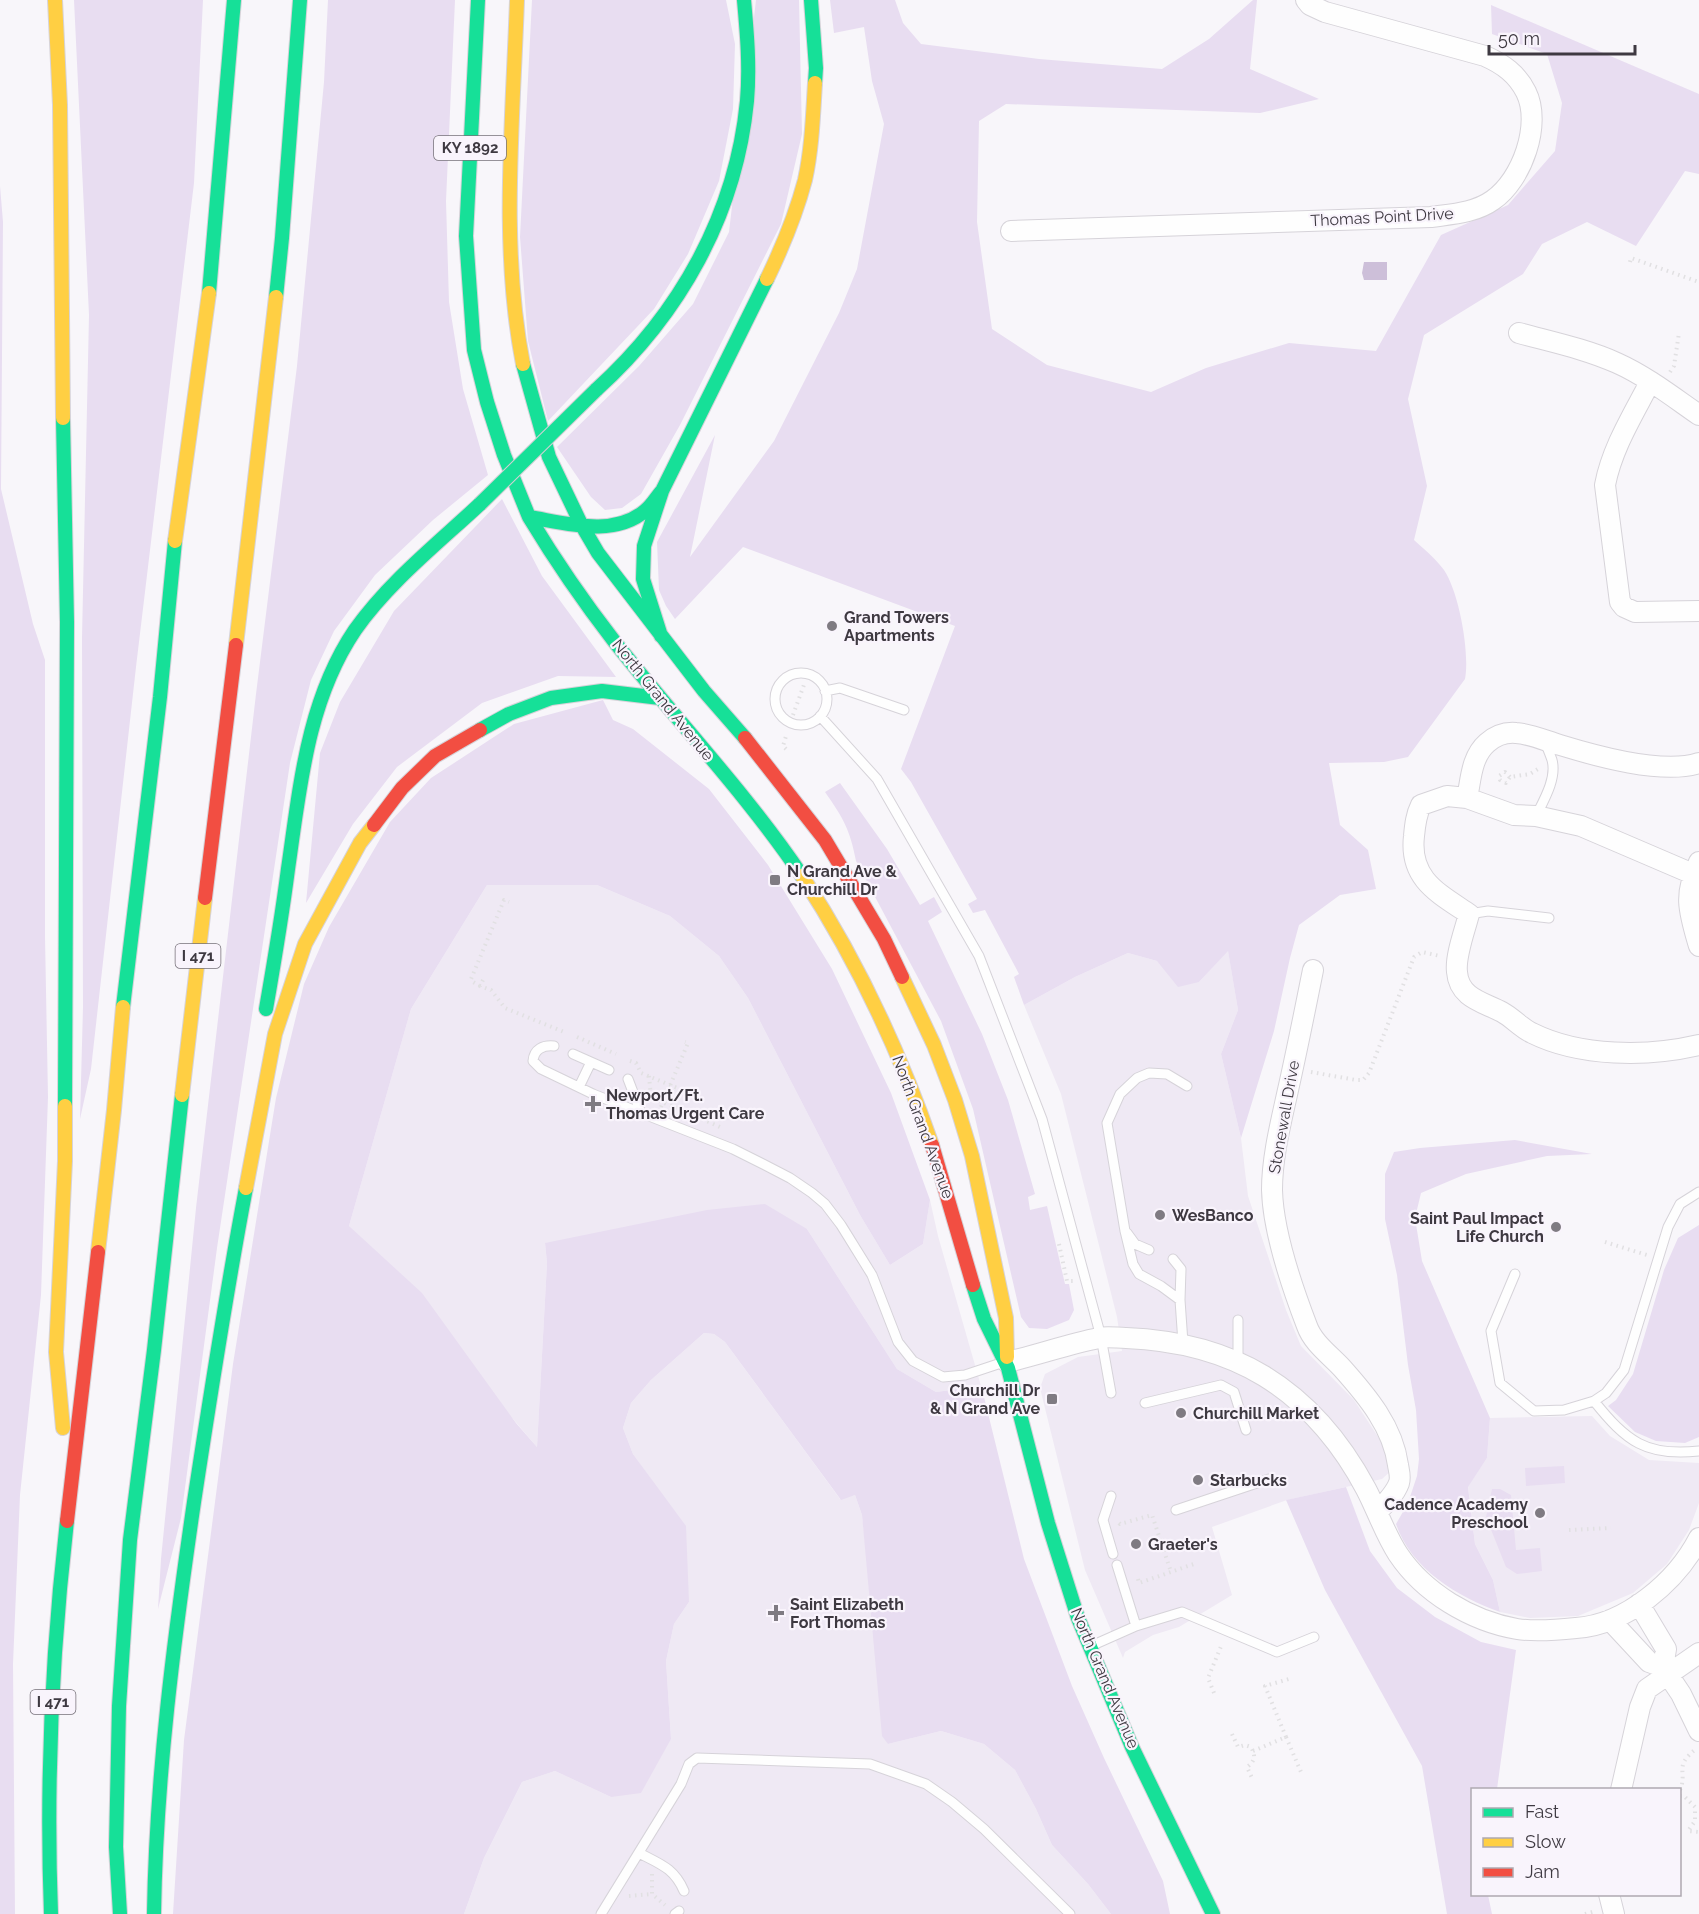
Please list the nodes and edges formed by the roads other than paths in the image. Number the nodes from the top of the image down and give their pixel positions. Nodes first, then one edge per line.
1 (55, 0) edge
2 (234, 0) edge
3 (300, 0) edge
4 (478, 0) edge
5 (517, 0) edge
6 (744, 0) edge
7 (811, 0) edge
8 (1306, 0) edge
9 (1011, 231) dead end
10 (1519, 333) dead end
11 (1655, 385) junction
12 (1699, 415) edge
13 (662, 491) junction
14 (529, 517) junction
15 (581, 525) junction
16 (1699, 611) edge
17 (661, 636) junction
18 (825, 691) junction
19 (660, 698) junction
20 (904, 710) dead end
21 (820, 716) junction
22 (1544, 741) junction
23 (1699, 763) edge
24 (1467, 798) junction
25 (1536, 816) junction
26 (1696, 868) edge
27 (1469, 914) junction
28 (1549, 918) dead end
29 (1699, 946) edge
30 (1313, 970) dead end
31 (1699, 1045) edge
32 (554, 1046) dead end
33 (573, 1054) dead end
34 (591, 1062) junction
35 (609, 1070) dead end
36 (628, 1079) dead end
37 (1187, 1086) dead end
38 (579, 1087) junction
39 (641, 1113) junction
40 (255, 1137) junction
41 (1699, 1192) edge
42 (1125, 1231) junction
43 (1149, 1250) dead end
44 (1173, 1259) dead end
45 (1515, 1274) dead end
46 (1180, 1300) junction
47 (1238, 1320) dead end
48 (1101, 1337) junction
49 (1183, 1343) junction
50 (1007, 1362) junction
51 (1239, 1364) junction
52 (1111, 1393) dead end
53 (1594, 1401) junction
54 (1145, 1403) dead end
55 (1246, 1430) dead end
56 (1699, 1451) edge
57 (1269, 1479) dead end
58 (69, 1491) junction
59 (1111, 1496) road end
60 (1176, 1510) dead end
61 (1377, 1512) junction
62 (1699, 1538) edge
63 (1113, 1554) dead end
64 (1117, 1565) dead end
65 (1639, 1604) junction
66 (1610, 1620) junction
67 (1136, 1626) junction
68 (1314, 1637) dead end
69 (1089, 1647) junction
70 (1699, 1653) edge
71 (1666, 1670) junction
72 (1699, 1731) edge
73 (1621, 1788) edge
74 (639, 1853) junction
75 (684, 1891) dead end
76 (1610, 1896) edge
77 (604, 1913) edge
78 (51, 1914) edge
79 (120, 1914) edge
80 (154, 1914) edge
81 (1070, 1914) edge
82 (1213, 1914) edge
83 (1614, 1914) edge

1 - 58 main road
2 - 58 main road, I 471
3 - 79 main road, I 471
4 - 14 main road, North Grand Avenue / KY 1892
5 - 15 main road, North Grand Avenue / KY 1892
6 - 40 main road, bridge
7 - 13 main road
8 - 9 street, Thomas Point Drive
10 - 11 street
11 - 12 street
11 - 16 street
13 - 15 main road
13 - 17 main road
14 - 15 main road
14 - 19 main road, North Grand Avenue / KY 1892
15 - 17 main road, North Grand Avenue / KY 1892
17 - 50 main road, North Grand Avenue / KY 1892
18 - 20 lane
18 - 21 lane
18 - 21 lane
19 - 40 main road
19 - 50 main road, North Grand Avenue / KY 1892
21 - 48 lane
22 - 23 street
22 - 24 street
22 - 25 lane
24 - 25 street
24 - 27 street
25 - 26 street
26 - 29 street
27 - 28 lane
27 - 31 street
30 - 61 street, Stonewall Drive
32 - 38 lane
33 - 34 lane
34 - 35 lane
34 - 38 lane
36 - 39 lane
37 - 42 lane
38 - 39 lane
39 - 50 lane
40 - 80 main road
41 - 53 lane
42 - 43 lane
42 - 46 lane
44 - 46 lane
45 - 53 lane
46 - 49 lane
47 - 51 lane
48 - 49 street
48 - 50 street
48 - 52 lane
49 - 51 street
50 - 69 main road, North Grand Avenue / KY 1892
51 - 61 street
53 - 56 lane
54 - 55 lane
57 - 60 lane
58 - 78 main road, I 471
59 - 63 lane
61 - 66 street
62 - 65 street
64 - 67 lane
65 - 66 street
65 - 71 street
66 - 71 street
67 - 68 lane
67 - 69 lane
69 - 82 main road, North Grand Avenue / KY 1892
70 - 71 street
71 - 72 street
71 - 73 street
74 - 75 lane
74 - 77 lane
74 - 81 lane
76 - 83 street

